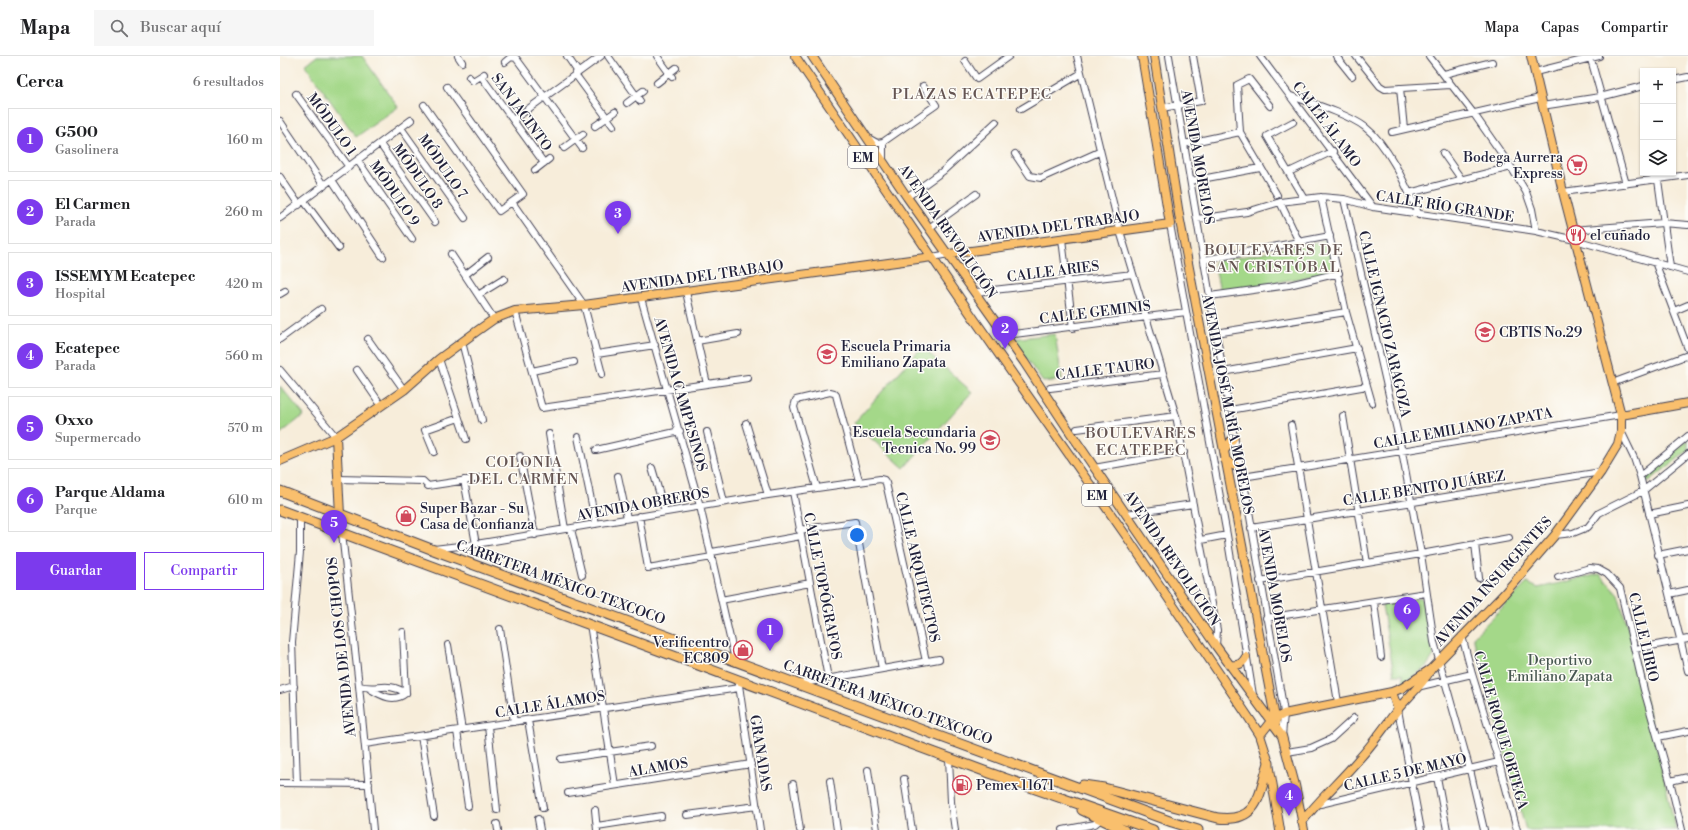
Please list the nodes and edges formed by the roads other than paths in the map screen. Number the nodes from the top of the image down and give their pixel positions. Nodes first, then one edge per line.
1 (458, 56) edge
2 (567, 56) edge
3 (601, 56) edge
4 (608, 56) edge
5 (657, 56) edge
6 (795, 56) edge
7 (812, 56) edge
8 (1009, 56) edge
9 (1076, 56) edge
10 (1142, 56) edge
11 (1154, 56) edge
12 (1169, 56) edge
13 (1193, 56) edge
14 (1260, 56) edge
15 (1336, 56) edge
16 (1356, 56) edge
17 (1430, 56) edge
18 (1531, 56) edge
19 (1599, 56) edge
20 (1590, 57) edge
21 (965, 61) dead end
22 (462, 62) dead end
23 (504, 62) dead end
24 (1492, 62) dead end
25 (676, 68) dead end
26 (1535, 72) junction
27 (577, 73) junction
28 (1080, 74) junction
29 (1444, 74) junction
30 (671, 75) junction
31 (1352, 76) dead end
32 (469, 77) dead end
33 (1688, 77) edge
34 (1676, 79) edge
35 (657, 83) dead end
36 (1451, 84) junction
37 (923, 86) dead end
38 (447, 87) dead end
39 (1640, 87) edge
40 (1400, 88) junction
41 (643, 91) dead end
42 (296, 94) dead end
43 (1291, 96) junction
44 (543, 97) junction
45 (1600, 97) junction
46 (639, 98) junction
47 (1540, 98) junction
48 (627, 103) dead end
49 (424, 105) dead end
50 (1177, 106) junction
51 (1270, 106) dead end
52 (1542, 106) junction
53 (1162, 108) junction
54 (1021, 109) dead end
55 (615, 112) dead end
56 (1474, 114) junction
57 (607, 117) junction
58 (411, 120) dead end
59 (512, 120) junction
60 (280, 121) edge
61 (996, 122) dead end
62 (1293, 122) dead end
63 (595, 126) dead end
64 (613, 126) dead end
65 (401, 128) junction
66 (1404, 129) junction
67 (1240, 132) junction
68 (1392, 132) dead end
69 (584, 134) dead end
70 (868, 138) junction
71 (575, 140) junction
72 (882, 142) junction
73 (380, 144) junction
74 (1184, 144) junction
75 (564, 148) dead end
76 (582, 148) dead end
77 (1332, 151) junction
78 (1099, 152) junction
79 (1443, 153) dead end
80 (1015, 154) dead end
81 (883, 160) junction
82 (358, 161) junction
83 (1511, 167) junction
84 (349, 168) junction
85 (1260, 168) junction
86 (535, 170) dead end
87 (1289, 172) junction
88 (1676, 175) edge
89 (1688, 175) edge
90 (1669, 176) edge
91 (280, 177) edge
92 (332, 180) junction
93 (1462, 180) junction
94 (1658, 180) junction
95 (1191, 181) junction
96 (1626, 184) junction
97 (324, 186) junction
98 (1164, 186) junction
99 (1562, 192) junction
100 (1409, 193) junction
101 (976, 194) dead end
102 (1277, 195) dead end
103 (1320, 197) junction
104 (907, 198) junction
105 (1304, 199) junction
106 (1344, 199) junction
107 (512, 202) junction
108 (1280, 202) junction
109 (301, 203) junction
110 (1373, 207) junction
111 (1420, 215) junction
112 (280, 218) edge
113 (465, 218) dead end
114 (1197, 219) junction
115 (1180, 221) junction
116 (435, 222) dead end
117 (1663, 223) junction
118 (1170, 224) junction
119 (1688, 225) edge
120 (929, 228) junction
121 (1572, 230) junction
122 (1120, 231) junction
123 (1536, 232) junction
124 (1330, 236) junction
125 (412, 239) dead end
126 (1062, 239) junction
127 (1575, 240) junction
128 (1299, 242) junction
129 (339, 248) dead end
130 (451, 254) dead end
131 (949, 254) junction
132 (932, 256) junction
133 (383, 257) dead end
134 (488, 257) dead end
135 (1204, 260) junction
136 (1655, 262) junction
137 (1670, 267) junction
138 (1688, 272) edge
139 (1339, 273) junction
140 (1133, 274) junction
141 (465, 275) junction
142 (504, 279) dead end
143 (1066, 281) junction
144 (686, 292) junction
145 (976, 292) junction
146 (478, 295) junction
147 (1210, 296) junction
148 (641, 298) junction
149 (1688, 305) edge
150 (584, 306) junction
151 (321, 309) dead end
152 (515, 311) junction
153 (1674, 311) junction
154 (1186, 312) junction
155 (1346, 312) junction
156 (1146, 318) junction
157 (494, 320) junction
158 (1073, 328) junction
159 (1216, 332) junction
160 (738, 334) dead end
161 (1006, 336) junction
162 (280, 339) edge
163 (368, 340) dead end
164 (697, 341) junction
165 (462, 342) junction
166 (655, 345) junction
167 (1357, 348) junction
168 (1688, 349) edge
169 (597, 354) junction
170 (1688, 355) edge
171 (438, 359) junction
172 (574, 362) dead end
173 (280, 370) edge
174 (357, 370) dead end
175 (532, 371) junction
176 (1223, 372) junction
177 (602, 374) dead end
178 (1163, 374) junction
179 (748, 378) dead end
180 (1612, 383) junction
181 (707, 384) junction
182 (1367, 386) junction
183 (1050, 388) dead end
184 (404, 390) junction
185 (668, 390) junction
186 (1372, 403) dead end
187 (1688, 403) edge
188 (381, 405) junction
189 (1230, 410) junction
190 (1621, 415) junction
191 (1176, 416) junction
192 (1343, 416) dead end
193 (459, 418) junction
194 (482, 420) dead end
195 (746, 423) dead end
196 (1291, 424) dead end
197 (1077, 428) dead end
198 (680, 431) junction
199 (1621, 431) junction
200 (707, 432) dead end
201 (549, 434) dead end
202 (336, 436) junction
203 (1688, 436) edge
204 (578, 437) dead end
205 (1234, 437) junction
206 (466, 439) dead end
207 (596, 450) dead end
208 (1224, 451) junction
209 (434, 452) dead end
210 (1184, 452) junction
211 (1402, 452) junction
212 (1688, 454) edge
213 (520, 456) dead end
214 (1225, 460) junction
215 (1350, 460) junction
216 (280, 461) edge
217 (652, 468) dead end
218 (1094, 468) junction
219 (1298, 469) junction
220 (1601, 472) junction
221 (1242, 474) junction
222 (618, 476) dead end
223 (1640, 476) junction
224 (487, 477) dead end
225 (338, 479) junction
226 (464, 480) junction
227 (859, 482) junction
228 (817, 488) junction
229 (280, 491) edge
230 (1643, 491) junction
231 (793, 492) junction
232 (768, 495) junction
233 (724, 502) junction
234 (1412, 503) junction
235 (1194, 504) junction
236 (700, 506) junction
237 (1688, 506) edge
238 (280, 510) edge
239 (1359, 511) junction
240 (665, 512) junction
241 (1126, 514) junction
242 (1649, 514) junction
243 (340, 515) junction
244 (639, 516) junction
245 (300, 517) junction
246 (627, 518) junction
247 (1306, 520) junction
248 (596, 524) junction
249 (1251, 528) junction
250 (568, 529) junction
251 (341, 531) junction
252 (800, 533) junction
253 (535, 535) junction
254 (1227, 535) junction
255 (1555, 535) junction
256 (1509, 538) dead end
257 (1201, 540) junction
258 (476, 544) junction
259 (1475, 544) junction
260 (431, 549) junction
261 (1688, 549) edge
262 (1421, 554) junction
263 (712, 555) junction
264 (1658, 555) junction
265 (1368, 563) junction
266 (1315, 572) junction
267 (582, 575) dead end
268 (1558, 577) dead end
269 (1479, 578) dead end
270 (1260, 581) junction
271 (810, 583) junction
272 (1688, 590) edge
273 (1426, 593) junction
274 (1669, 594) junction
275 (720, 600) junction
276 (1374, 602) junction
277 (1321, 610) junction
278 (1266, 618) junction
279 (590, 624) junction
280 (500, 629) dead end
281 (404, 632) dead end
282 (1462, 636) junction
283 (1688, 639) edge
284 (1680, 640) junction
285 (448, 645) dead end
286 (1216, 646) junction
287 (1635, 649) junction
288 (1246, 657) junction
289 (1381, 657) dead end
290 (938, 659) dead end
291 (734, 660) junction
292 (926, 661) junction
293 (1439, 661) junction
294 (1230, 665) junction
295 (1431, 668) junction
296 (882, 669) junction
297 (1688, 671) edge
298 (1472, 674) junction
299 (828, 678) junction
300 (1446, 681) junction
301 (738, 684) junction
302 (798, 684) junction
303 (294, 686) junction
304 (359, 686) junction
305 (1417, 687) junction
306 (370, 689) junction
307 (280, 690) edge
308 (1392, 692) junction
309 (406, 693) junction
310 (1253, 697) junction
311 (1338, 702) junction
312 (603, 709) junction
313 (1398, 710) junction
314 (1284, 714) junction
315 (1354, 718) dead end
316 (528, 720) junction
317 (1273, 720) junction
318 (514, 722) junction
319 (488, 726) junction
320 (460, 730) junction
321 (1688, 731) edge
322 (1280, 733) junction
323 (1260, 735) junction
324 (421, 736) junction
325 (1658, 737) junction
326 (365, 744) junction
327 (651, 746) dead end
328 (610, 752) junction
329 (1287, 752) junction
330 (949, 758) junction
331 (561, 759) dead end
332 (1499, 762) junction
333 (1269, 763) junction
334 (751, 764) junction
335 (868, 770) dead end
336 (1470, 770) junction
337 (1437, 777) junction
338 (1688, 777) edge
339 (904, 779) dead end
340 (1058, 780) junction
341 (1670, 780) junction
342 (830, 781) dead end
343 (280, 783) edge
344 (297, 783) junction
345 (1413, 783) junction
346 (369, 784) junction
347 (793, 784) dead end
348 (615, 786) junction
349 (568, 793) dead end
350 (1056, 797) junction
351 (1315, 805) junction
352 (468, 806) dead end
353 (757, 806) junction
354 (543, 808) dead end
355 (497, 810) dead end
356 (595, 810) dead end
357 (687, 815) dead end
358 (434, 816) dead end
359 (661, 816) dead end
360 (538, 819) dead end
361 (1101, 819) junction
362 (1303, 826) edge
363 (1684, 827) edge
364 (597, 828) edge
365 (373, 830) edge
366 (540, 830) edge
367 (760, 830) edge
368 (800, 830) edge
369 (837, 830) edge
370 (877, 830) edge
371 (912, 830) edge
372 (955, 830) edge
373 (1063, 830) edge
374 (1124, 830) edge
375 (1153, 830) edge
376 (1198, 830) edge
377 (1280, 830) edge
378 (1421, 830) edge
379 (1447, 830) edge
380 (1484, 830) edge
381 (1517, 830) edge

1 - 22 street
2 - 27 street
3 - 27 street
4 - 46 street
5 - 30 street
6 - 132 main road, AVENIDA REVOLUCIÓN / EM
7 - 70 main road, AVENIDA REVOLUCIÓN / EM
8 - 21 street
9 - 28 street
10 - 98 main road, AVENIDA JOSÉ MARÍA MORELOS
11 - 53 main road, AVENIDA JOSÉ MARÍA MORELOS
12 - 50 street, AVENIDA MORELOS
13 - 50 street
14 - 43 street, CALLE ÁLAMO
15 - 31 street
16 - 40 street
17 - 29 street
18 - 26 main road, AVENIDA INSURGENTES
19 - 20 street
20 - 26 street
20 - 45 street
23 - 44 street
24 - 29 street
25 - 30 street
26 - 47 main road, AVENIDA INSURGENTES
27 - 44 street
27 - 57 street
28 - 54 street
28 - 78 street
29 - 36 street
30 - 35 street
32 - 59 street, SAN JACINTO
33 - 34 street
36 - 40 street
36 - 56 street
37 - 72 street
38 - 107 street
39 - 45 street
40 - 66 street
41 - 46 street
42 - 84 street, MÓDULO 1
43 - 77 street, CALLE ÁLAMO
43 - 100 street
44 - 59 street
44 - 71 street
45 - 52 street
45 - 96 street
46 - 48 street
47 - 52 main road, AVENIDA INSURGENTES
47 - 56 street
49 - 107 street
50 - 53 street
50 - 74 street, AVENIDA MORELOS
51 - 67 street
52 - 99 main road, AVENIDA INSURGENTES
53 - 115 main road, AVENIDA JOSÉ MARÍA MORELOS
55 - 57 street
56 - 66 street
56 - 83 street
57 - 63 street
57 - 64 street
58 - 65 street
59 - 86 street, SAN JACINTO
60 - 97 street
61 - 104 street
62 - 87 street
65 - 73 street
65 - 113 street, MÓDULO 7
66 - 68 street
67 - 74 street
67 - 85 street
69 - 71 street
70 - 72 street
70 - 81 main road, AVENIDA REVOLUCIÓN / EM
71 - 75 street
71 - 76 street
72 - 81 street
73 - 82 street
73 - 116 street, MÓDULO 8
74 - 95 street, AVENIDA MORELOS
77 - 87 street
77 - 110 street, CALLE ÁLAMO
78 - 80 street
78 - 122 street
79 - 93 street
81 - 104 main road, AVENIDA REVOLUCIÓN / EM
82 - 84 street
82 - 125 street, MÓDULO 9
83 - 93 street
83 - 123 street
84 - 92 street
85 - 95 street
85 - 102 street
87 - 105 street
88 - 89 street
90 - 94 street
91 - 109 street
92 - 97 street
92 - 133 street
93 - 100 street
94 - 96 street
94 - 117 street
95 - 114 street, AVENIDA MORELOS
96 - 99 street
97 - 109 street
98 - 115 main road
98 - 118 main road, AVENIDA JOSÉ MARÍA MORELOS
99 - 121 main road, AVENIDA INSURGENTES
100 - 111 street
101 - 120 street
103 - 105 street, CALLE RÍO GRANDE
103 - 106 street, CALLE RÍO GRANDE
103 - 124 street
104 - 120 main road, AVENIDA REVOLUCIÓN / EM
105 - 108 street, CALLE RÍO GRANDE
106 - 110 street, CALLE RÍO GRANDE
106 - 211 street, CALLE IGNACIO ZARAGOZA
107 - 150 street
108 - 114 street, CALLE RÍO GRANDE
108 - 128 street
109 - 112 street
109 - 129 street
110 - 111 street, CALLE RÍO GRANDE
111 - 123 street, CALLE RÍO GRANDE
114 - 135 street, AVENIDA MORELOS
115 - 208 main road, AVENIDA JOSÉ MARÍA MORELOS
117 - 119 street
117 - 121 street
117 - 137 street
118 - 122 main road, AVENIDA DEL TRABAJO
118 - 154 street, AVENIDA JOSÉ MARÍA MORELOS
120 - 131 main road, AVENIDA REVOLUCIÓN / EM
121 - 127 main road, AVENIDA INSURGENTES
122 - 126 main road, AVENIDA DEL TRABAJO
122 - 140 street
123 - 127 street, CALLE RÍO GRANDE
124 - 128 street
124 - 139 street
126 - 131 main road, AVENIDA DEL TRABAJO
126 - 143 street
127 - 136 street, CALLE RÍO GRANDE
127 - 180 main road, AVENIDA INSURGENTES
128 - 135 street
130 - 141 street
131 - 132 street, AVENIDA DEL TRABAJO
131 - 145 main road, AVENIDA REVOLUCIÓN / EM
132 - 144 main road, AVENIDA DEL TRABAJO
132 - 323 main road, AVENIDA REVOLUCIÓN / EM
134 - 141 street
135 - 147 street, AVENIDA MORELOS
136 - 137 street, CALLE RÍO GRANDE
136 - 153 street
137 - 138 street, CALLE RÍO GRANDE
139 - 147 street
139 - 155 street
140 - 143 street, CALLE ARIES
140 - 156 street
141 - 146 street
142 - 146 street
143 - 145 street, CALLE ARIES
143 - 158 street
144 - 148 main road, AVENIDA DEL TRABAJO
144 - 164 street
145 - 161 main road, AVENIDA REVOLUCIÓN / EM
146 - 157 street
147 - 159 street, AVENIDA MORELOS
148 - 150 main road, AVENIDA DEL TRABAJO
148 - 166 street, AVENIDA CAMPESINOS
149 - 153 street
150 - 152 main road, AVENIDA DEL TRABAJO
150 - 169 street
151 - 162 street
152 - 157 main road, AVENIDA DEL TRABAJO
152 - 175 street
153 - 168 street
154 - 156 street, CALLE GEMINIS
154 - 254 street, AVENIDA JOSÉ MARÍA MORELOS
155 - 159 street
155 - 167 street
156 - 158 street, CALLE GEMINIS
156 - 178 street
157 - 165 main road, AVENIDA DEL TRABAJO
158 - 161 street, CALLE GEMINIS
159 - 176 street, AVENIDA MORELOS
160 - 164 street
161 - 218 main road, AVENIDA REVOLUCIÓN / EM
163 - 184 street
164 - 181 street
165 - 171 main road, AVENIDA DEL TRABAJO
165 - 194 street
166 - 169 street
166 - 185 street, AVENIDA CAMPESINOS
167 - 176 street
167 - 182 street
169 - 177 street
170 - 180 street
171 - 184 main road, AVENIDA DEL TRABAJO
171 - 193 street
172 - 175 street
173 - 202 street
174 - 188 street
175 - 185 street
176 - 189 street, AVENIDA MORELOS
178 - 183 street, CALLE TAURO
178 - 191 street
179 - 181 street
180 - 190 main road, AVENIDA INSURGENTES
181 - 185 street
182 - 186 street
182 - 189 street
184 - 188 main road, AVENIDA DEL TRABAJO
185 - 198 street, AVENIDA CAMPESINOS
187 - 190 main road, CALLE EMILIANO ZAPATA
188 - 202 main road, AVENIDA DEL TRABAJO
189 - 205 street, AVENIDA MORELOS
190 - 199 main road, AVENIDA INSURGENTES
190 - 211 street, CALLE EMILIANO ZAPATA
191 - 197 street
191 - 210 street
192 - 215 street
193 - 206 street
193 - 209 street
195 - 232 street
196 - 219 street
198 - 207 street
198 - 236 street, AVENIDA CAMPESINOS
199 - 220 main road, AVENIDA INSURGENTES
199 - 223 street
200 - 233 street
201 - 250 street
202 - 216 main road, AVENIDA DEL TRABAJO
202 - 225 main road, AVENIDA DE LOS CHOPOS
203 - 223 street
204 - 248 street
205 - 208 main road
205 - 221 street, AVENIDA MORELOS
208 - 214 main road, AVENIDA JOSÉ MARÍA MORELOS
210 - 218 street
210 - 235 street
211 - 215 street, CALLE EMILIANO ZAPATA
211 - 234 street, CALLE IGNACIO ZARAGOZA
212 - 230 street
213 - 253 street
214 - 221 main road
214 - 317 main road, AVENIDA JOSÉ MARÍA MORELOS
215 - 219 street, CALLE EMILIANO ZAPATA
215 - 239 street
217 - 240 street
218 - 241 main road, AVENIDA REVOLUCIÓN / EM
219 - 221 street, CALLE EMILIANO ZAPATA
219 - 247 street
220 - 234 street, CALLE BENITO JUÁREZ
220 - 255 main road, AVENIDA INSURGENTES
221 - 249 street, AVENIDA MORELOS
222 - 246 street
223 - 230 street
224 - 226 street
225 - 226 street
225 - 243 main road, AVENIDA DE LOS CHOPOS
226 - 258 street
227 - 228 street, AVENIDA OBREROS
227 - 228 street
227 - 292 street, CALLE ARQUITECTOS
228 - 231 street, AVENIDA OBREROS
229 - 243 highway, CARRETERA MÉXICO-TEXCOCO
230 - 242 street
230 - 255 street
231 - 232 street, AVENIDA OBREROS
231 - 252 street, CALLE TOPÓGRAFOS
232 - 233 street, AVENIDA OBREROS
233 - 236 street, AVENIDA OBREROS
234 - 239 street, CALLE BENITO JUÁREZ
234 - 262 street, CALLE IGNACIO ZARAGOZA
235 - 241 street
235 - 257 street
236 - 240 street, AVENIDA OBREROS
236 - 263 street, AVENIDA CAMPESINOS
237 - 242 street
238 - 245 highway, CARRETERA MÉXICO-TEXCOCO
239 - 247 street, CALLE BENITO JUÁREZ
239 - 265 street
240 - 244 street, AVENIDA OBREROS
241 - 286 main road, AVENIDA REVOLUCIÓN / EM
242 - 264 street
243 - 251 street, AVENIDA DE LOS CHOPOS
243 - 260 highway, CARRETERA MÉXICO-TEXCOCO
244 - 246 street, AVENIDA OBREROS
244 - 263 street
245 - 251 highway, CARRETERA MÉXICO-TEXCOCO
245 - 303 street
246 - 248 street, AVENIDA OBREROS
247 - 249 street, CALLE BENITO JUÁREZ
247 - 266 street
248 - 250 street, AVENIDA OBREROS
249 - 270 street, AVENIDA MORELOS
250 - 253 street, AVENIDA OBREROS
250 - 267 street
251 - 279 highway, CARRETERA MÉXICO-TEXCOCO
251 - 304 street, AVENIDA DE LOS CHOPOS
252 - 263 street
252 - 271 street, CALLE TOPÓGRAFOS
252 - 296 street
253 - 258 street, AVENIDA OBREROS
254 - 257 street
254 - 288 street, AVENIDA JOSÉ MARÍA MORELOS
255 - 282 main road, AVENIDA INSURGENTES
256 - 259 street
257 - 286 street
258 - 260 street, AVENIDA OBREROS
259 - 262 street
259 - 269 street
260 - 291 highway, CARRETERA MÉXICO-TEXCOCO
261 - 264 street
262 - 265 street
262 - 273 street, CALLE IGNACIO ZARAGOZA
263 - 275 street, AVENIDA CAMPESINOS
264 - 274 street
265 - 266 street
266 - 270 street
266 - 277 street
268 - 287 street, CALLE LIRIO
270 - 278 street, AVENIDA MORELOS
271 - 275 street
271 - 299 street, CALLE TOPÓGRAFOS
272 - 274 street
273 - 276 street
273 - 293 street, CALLE IGNACIO ZARAGOZA
274 - 284 street
275 - 291 street, AVENIDA CAMPESINOS
276 - 277 street
276 - 289 street
277 - 278 street
277 - 311 street
278 - 314 street, AVENIDA MORELOS
279 - 301 highway, CARRETERA MÉXICO-TEXCOCO
279 - 312 street
280 - 318 street
281 - 309 street
282 - 293 main road, AVENIDA INSURGENTES
282 - 298 street, CALLE ROQUE ORTEGA
283 - 284 street
284 - 287 street
284 - 297 street
285 - 320 street
286 - 294 main road, AVENIDA REVOLUCIÓN / EM
287 - 325 street, CALLE LIRIO
288 - 294 main road
288 - 310 street, AVENIDA JOSÉ MARÍA MORELOS
290 - 292 street
291 - 302 highway, CARRETERA MÉXICO-TEXCOCO
292 - 296 street
293 - 295 main road, AVENIDA INSURGENTES
293 - 300 street, CALLE IGNACIO ZARAGOZA
294 - 310 main road, AVENIDA REVOLUCIÓN / EM
295 - 305 main road, AVENIDA INSURGENTES
295 - 308 main road, AVENIDA INSURGENTES
296 - 299 street
298 - 300 street
298 - 332 street, CALLE ROQUE ORTEGA
299 - 302 street, CALLE TOPÓGRAFOS
300 - 305 street
300 - 336 street, CALLE IGNACIO ZARAGOZA
301 - 312 street, CALLE ÁLAMOS
301 - 330 highway, CARRETERA MÉXICO-TEXCOCO
301 - 334 street, GRANADAS
302 - 340 highway, CARRETERA MÉXICO-TEXCOCO
303 - 307 street
303 - 344 street
304 - 306 street
304 - 326 street, AVENIDA DE LOS CHOPOS
305 - 313 main road, AVENIDA INSURGENTES
306 - 309 street
306 - 309 street
308 - 311 main road, AVENIDA INSURGENTES
308 - 313 main road
310 - 317 main road, AVENIDA REVOLUCIÓN / EM
311 - 314 main road, AVENIDA INSURGENTES
312 - 316 street, CALLE ÁLAMOS
312 - 328 street
313 - 345 street
313 - 351 main road, AVENIDA INSURGENTES
314 - 317 main road, AVENIDA INSURGENTES
314 - 322 street, AVENIDA MORELOS
315 - 329 street
316 - 318 street, CALLE ÁLAMOS
316 - 354 street
317 - 322 main road, AVENIDA JOSÉ MARÍA MORELOS
317 - 323 main road, AVENIDA INSURGENTES
318 - 319 street, CALLE ÁLAMOS
319 - 320 street, CALLE ÁLAMOS
319 - 355 street
320 - 324 street, CALLE ÁLAMOS
320 - 352 street
321 - 325 street
322 - 329 main road
323 - 333 main road, AVENIDA REVOLUCIÓN / EM
324 - 326 street, CALLE ÁLAMOS
324 - 358 street
325 - 341 street, CALLE LIRIO
326 - 346 street, AVENIDA DE LOS CHOPOS
327 - 328 street
328 - 331 street
328 - 348 street
329 - 362 main road
330 - 350 highway, CARRETERA MÉXICO-TEXCOCO
330 - 372 street
332 - 336 street, CALLE 5 DE MAYO
332 - 381 street, CALLE ROQUE ORTEGA
333 - 340 highway
333 - 377 main road, AVENIDA REVOLUCIÓN / EM
334 - 348 street, ALAMOS
334 - 353 street, GRANADAS
335 - 370 street
336 - 337 street, CALLE 5 DE MAYO
336 - 380 street, CALLE IGNACIO ZARAGOZA
337 - 345 street, CALLE 5 DE MAYO
337 - 379 street
338 - 341 street
339 - 371 street
340 - 376 highway
341 - 363 street, CALLE LIRIO
342 - 369 street
343 - 344 street
344 - 346 street
345 - 351 street, CALLE 5 DE MAYO
345 - 378 street
346 - 365 street, AVENIDA DE LOS CHOPOS
347 - 368 street
348 - 349 street, ALAMOS
350 - 361 highway
350 - 375 highway
351 - 362 main road, AVENIDA INSURGENTES
353 - 357 street
353 - 367 street, GRANADAS
356 - 364 street
359 - 364 street
360 - 366 street
361 - 373 street
361 - 374 highway

